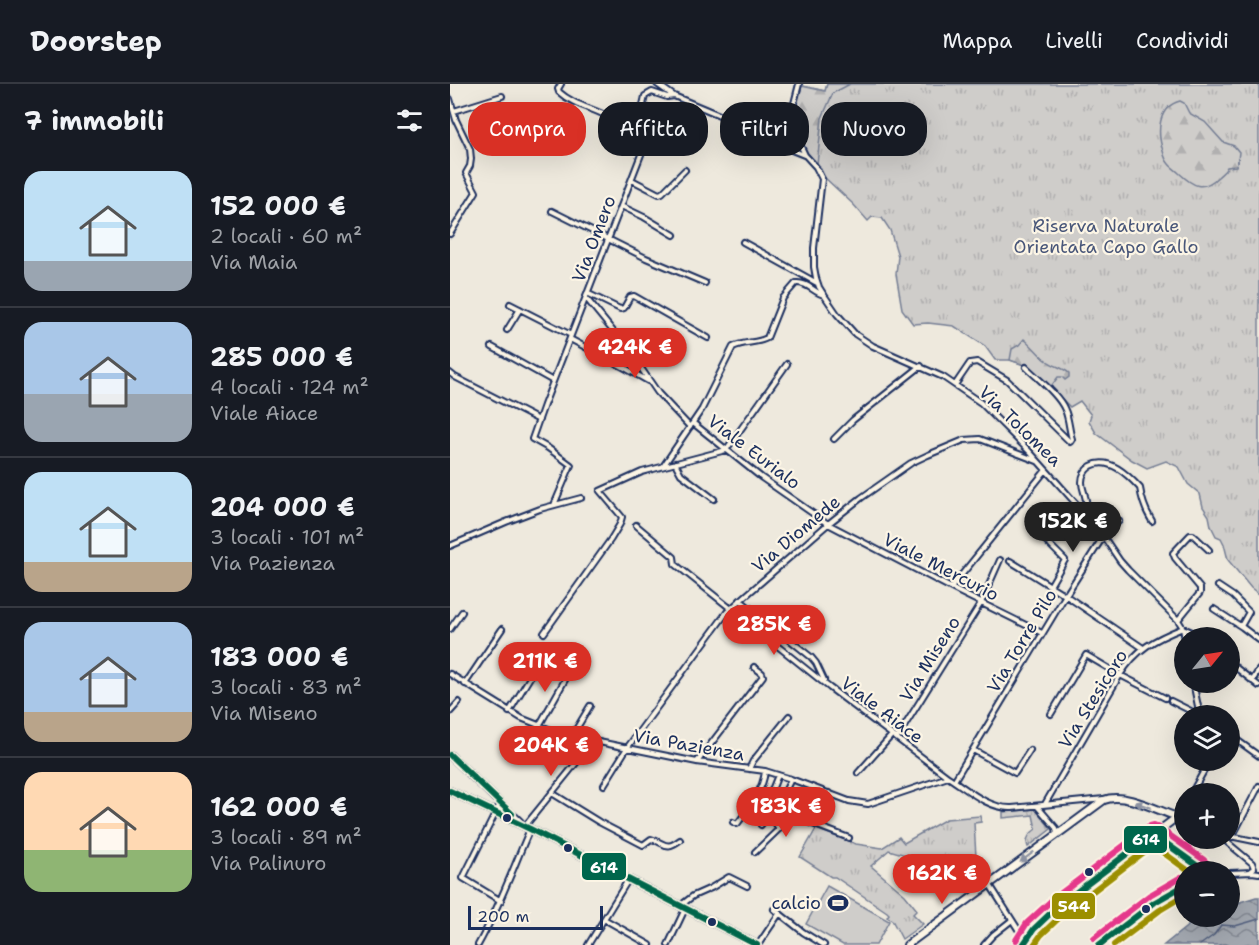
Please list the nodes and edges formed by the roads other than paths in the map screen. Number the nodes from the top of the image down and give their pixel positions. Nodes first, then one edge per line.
1 (561, 84) edge
2 (657, 84) edge
3 (799, 84) edge
4 (502, 96) dead end
5 (674, 96) junction
6 (450, 99) edge
7 (644, 102) edge
8 (794, 102) edge
9 (454, 111) junction
10 (598, 112) edge
11 (720, 115) edge
12 (642, 156) edge
13 (806, 156) edge
14 (685, 170) dead end
15 (632, 180) junction
16 (621, 206) junction
17 (552, 211) dead end
18 (450, 234) edge
19 (674, 235) dead end
20 (609, 239) junction
21 (743, 242) dead end
22 (705, 283) dead end
23 (818, 283) junction
24 (587, 295) junction
25 (824, 296) junction
26 (510, 304) dead end
27 (520, 309) junction
28 (507, 330) dead end
29 (571, 337) junction
30 (708, 338) dead end
31 (492, 346) dead end
32 (630, 352) junction
33 (787, 364) dead end
34 (921, 366) junction
35 (1026, 367) dead end
36 (626, 368) junction
37 (450, 372) edge
38 (554, 381) junction
39 (955, 385) junction
40 (658, 393) junction
41 (538, 421) junction
42 (691, 425) junction
43 (834, 439) dead end
44 (726, 450) junction
45 (1039, 462) junction
46 (675, 464) junction
47 (663, 466) junction
48 (1046, 470) junction
49 (581, 498) dead end
50 (714, 499) dead end
51 (554, 506) junction
52 (1087, 516) junction
53 (1119, 521) dead end
54 (1152, 521) dead end
55 (828, 524) junction
56 (636, 525) dead end
57 (1035, 530) dead end
58 (1103, 537) junction
59 (450, 546) edge
60 (1209, 550) dead end
61 (1000, 560) dead end
62 (1010, 561) dead end
63 (1050, 586) junction
64 (1218, 586) dead end
65 (951, 588) junction
66 (1065, 595) junction
67 (740, 600) junction
68 (981, 603) junction
69 (731, 608) junction
70 (1214, 609) dead end
71 (462, 612) dead end
72 (1178, 620) junction
73 (1241, 626) junction
74 (1182, 627) edge
75 (450, 629) edge
76 (502, 629) dead end
77 (1174, 632) edge
78 (544, 633) dead end
79 (1042, 633) junction
80 (1259, 640) edge
81 (1143, 648) junction
82 (754, 667) dead end
83 (535, 669) dead end
84 (1259, 670) edge
85 (570, 671) dead end
86 (1240, 671) edge
87 (450, 675) edge
88 (1120, 675) junction
89 (1252, 681) junction
90 (465, 684) junction
91 (1259, 686) edge
92 (830, 688) junction
93 (1165, 698) dead end
94 (1171, 701) dead end
95 (459, 702) dead end
96 (1179, 705) edge
97 (590, 706) dead end
98 (450, 712) edge
99 (509, 712) junction
100 (1051, 714) dead end
101 (789, 716) dead end
102 (539, 726) junction
103 (572, 736) junction
104 (894, 737) junction
105 (594, 741) junction
106 (1240, 742) edge
107 (627, 748) junction
108 (973, 750) junction
109 (1030, 750) dead end
110 (450, 755) edge
111 (1259, 756) edge
112 (697, 762) junction
113 (749, 769) junction
114 (765, 771) junction
115 (858, 773) dead end
116 (778, 775) junction
117 (948, 777) junction
118 (791, 779) junction
119 (954, 781) junction
120 (604, 785) dead end
121 (1259, 786) edge
122 (450, 791) edge
123 (552, 793) junction
124 (830, 793) junction
125 (1109, 798) junction
126 (500, 804) junction
127 (1045, 804) junction
128 (1037, 805) junction
129 (494, 813) junction
130 (1174, 816) edge
131 (1174, 819) edge
132 (1240, 820) edge
133 (733, 822) dead end
134 (761, 825) dead end
135 (527, 827) junction
136 (1058, 834) junction
137 (1153, 834) junction
138 (849, 838) dead end
139 (1240, 838) edge
140 (680, 840) dead end
141 (1259, 842) edge
142 (1235, 849) edge
143 (755, 852) dead end
144 (1191, 861) edge
145 (1240, 872) edge
146 (1249, 872) junction
147 (1259, 873) edge
148 (628, 880) junction
149 (990, 885) junction
150 (747, 886) dead end
151 (1174, 891) edge
152 (501, 901) junction
153 (683, 908) junction
154 (774, 909) dead end
155 (779, 914) junction
156 (604, 919) junction
157 (1012, 920) junction
158 (1025, 944) edge
159 (477, 945) edge
160 (588, 945) edge
161 (650, 945) edge
162 (668, 945) edge
163 (758, 945) edge
164 (824, 945) edge
165 (907, 945) edge
166 (984, 945) edge
167 (1099, 945) edge

1 - 10 street
2 - 5 street
3 - 8 street
4 - 9 street
5 - 7 street, Via Omero
5 - 11 street
6 - 9 street
9 - 18 street
12 - 15 street, Via Omero
13 - 23 street
14 - 15 street
15 - 16 street, Via Omero
16 - 19 street
16 - 20 street, Via Omero
17 - 20 street
20 - 22 street
20 - 24 street, Via Omero
21 - 23 street
23 - 25 street
24 - 29 street, Via Omero
24 - 30 street
24 - 32 street
25 - 34 street, Via Tolomea
25 - 42 street
26 - 27 street
27 - 28 street
27 - 29 street
29 - 36 street
29 - 38 street, Via Omero
31 - 38 street
32 - 36 street
32 - 40 street
33 - 44 street
34 - 39 street, Via Tolomea
34 - 43 street
35 - 39 street, Via Tolomea
36 - 40 street
37 - 41 street
38 - 41 street, Via Omero
39 - 45 street, Via Tolomea
40 - 42 street, Viale Eurialo
41 - 51 street
42 - 44 street, Viale Eurialo
42 - 47 street
44 - 46 street
44 - 55 street, Viale Eurialo
45 - 48 street, Via Tolomea
45 - 55 street, Via Diomede
46 - 47 street
46 - 50 street
47 - 78 street
48 - 52 street, Via Tolomea
48 - 65 street
49 - 51 street
51 - 59 street
52 - 54 street, Via Tolomea
52 - 58 street, Via Tolomea
53 - 58 street, Via Torre Pilo
55 - 65 street, Viale Mercurio
55 - 67 street, Via Diomede
56 - 69 street, Viale Aiace
57 - 63 street
58 - 66 street, Via Torre Pilo
58 - 72 street, Via Tolomea
60 - 72 street
61 - 68 street, Via Miseno
62 - 63 street
63 - 66 street
64 - 73 street
65 - 68 street, Viale Mercurio
66 - 79 street, Via Torre Pilo
66 - 81 street
67 - 69 street, Via Diomede
67 - 92 street
68 - 79 street, Viale Mercurio
68 - 104 street, Via Miseno
69 - 92 street, Viale Aiace
69 - 107 street, Via Diomede
70 - 73 street
71 - 75 street
72 - 74 street, Via Tolomea
73 - 80 street
76 - 90 street
77 - 81 street, Via Stesicoro
79 - 108 street, Via Torre Pilo
81 - 88 street, Via Stesicoro
82 - 112 street
83 - 99 street
84 - 89 street
85 - 102 street
86 - 89 street
87 - 90 street, Via Pazienza
88 - 93 street
88 - 100 street
88 - 127 street, Via Stesicoro
89 - 91 street
90 - 99 street, Via Pazienza
92 - 104 street, Viale Aiace
94 - 96 street
95 - 98 street
97 - 103 street
99 - 102 street, Via Pazienza
101 - 113 street
102 - 103 street, Via Pazienza
103 - 105 street, Via Pazienza
104 - 115 street, Via Miseno
104 - 117 street, Viale Aiace
105 - 107 street, Via Pazienza
105 - 123 street
106 - 111 street
107 - 112 street, Via Pazienza
107 - 120 street, Via Diomede
108 - 109 street
108 - 119 street, Via Torre Pilo
110 - 126 main road
112 - 113 street, Via Pazienza
113 - 114 street, Via Pazienza
114 - 116 street, Via Pazienza
114 - 133 street
116 - 118 street, Via Pazienza
116 - 134 street
117 - 119 street, Viale Aiace
117 - 124 street, Via Pazienza
118 - 124 street, Via Pazienza
118 - 143 street
119 - 128 street, Viale Aiace
121 - 132 street
122 - 129 main road
123 - 135 street
123 - 140 street
124 - 138 street
125 - 127 street, Viale Aiace
130 -> 125 main road
125 - 136 main road
126 - 129 street
126 - 135 main road
127 - 128 street, Viale Aiace
128 - 136 street
129 - 135 main road
129 - 152 street
131 - 137 main road
135 - 148 main road
135 - 152 street
136 -> 149 main road
137 - 144 street
137 - 158 main road
139 - 141 street
142 - 146 street
145 - 146 street
146 - 147 street
148 - 153 main road
148 - 156 street
149 - 157 street
149 - 165 main road
150 - 153 street
151 - 167 street
152 - 159 street
153 - 162 street
153 - 163 main road
154 - 155 street
155 - 163 street
155 - 164 street
156 - 160 street
156 - 161 street
157 - 158 street
157 - 166 street

